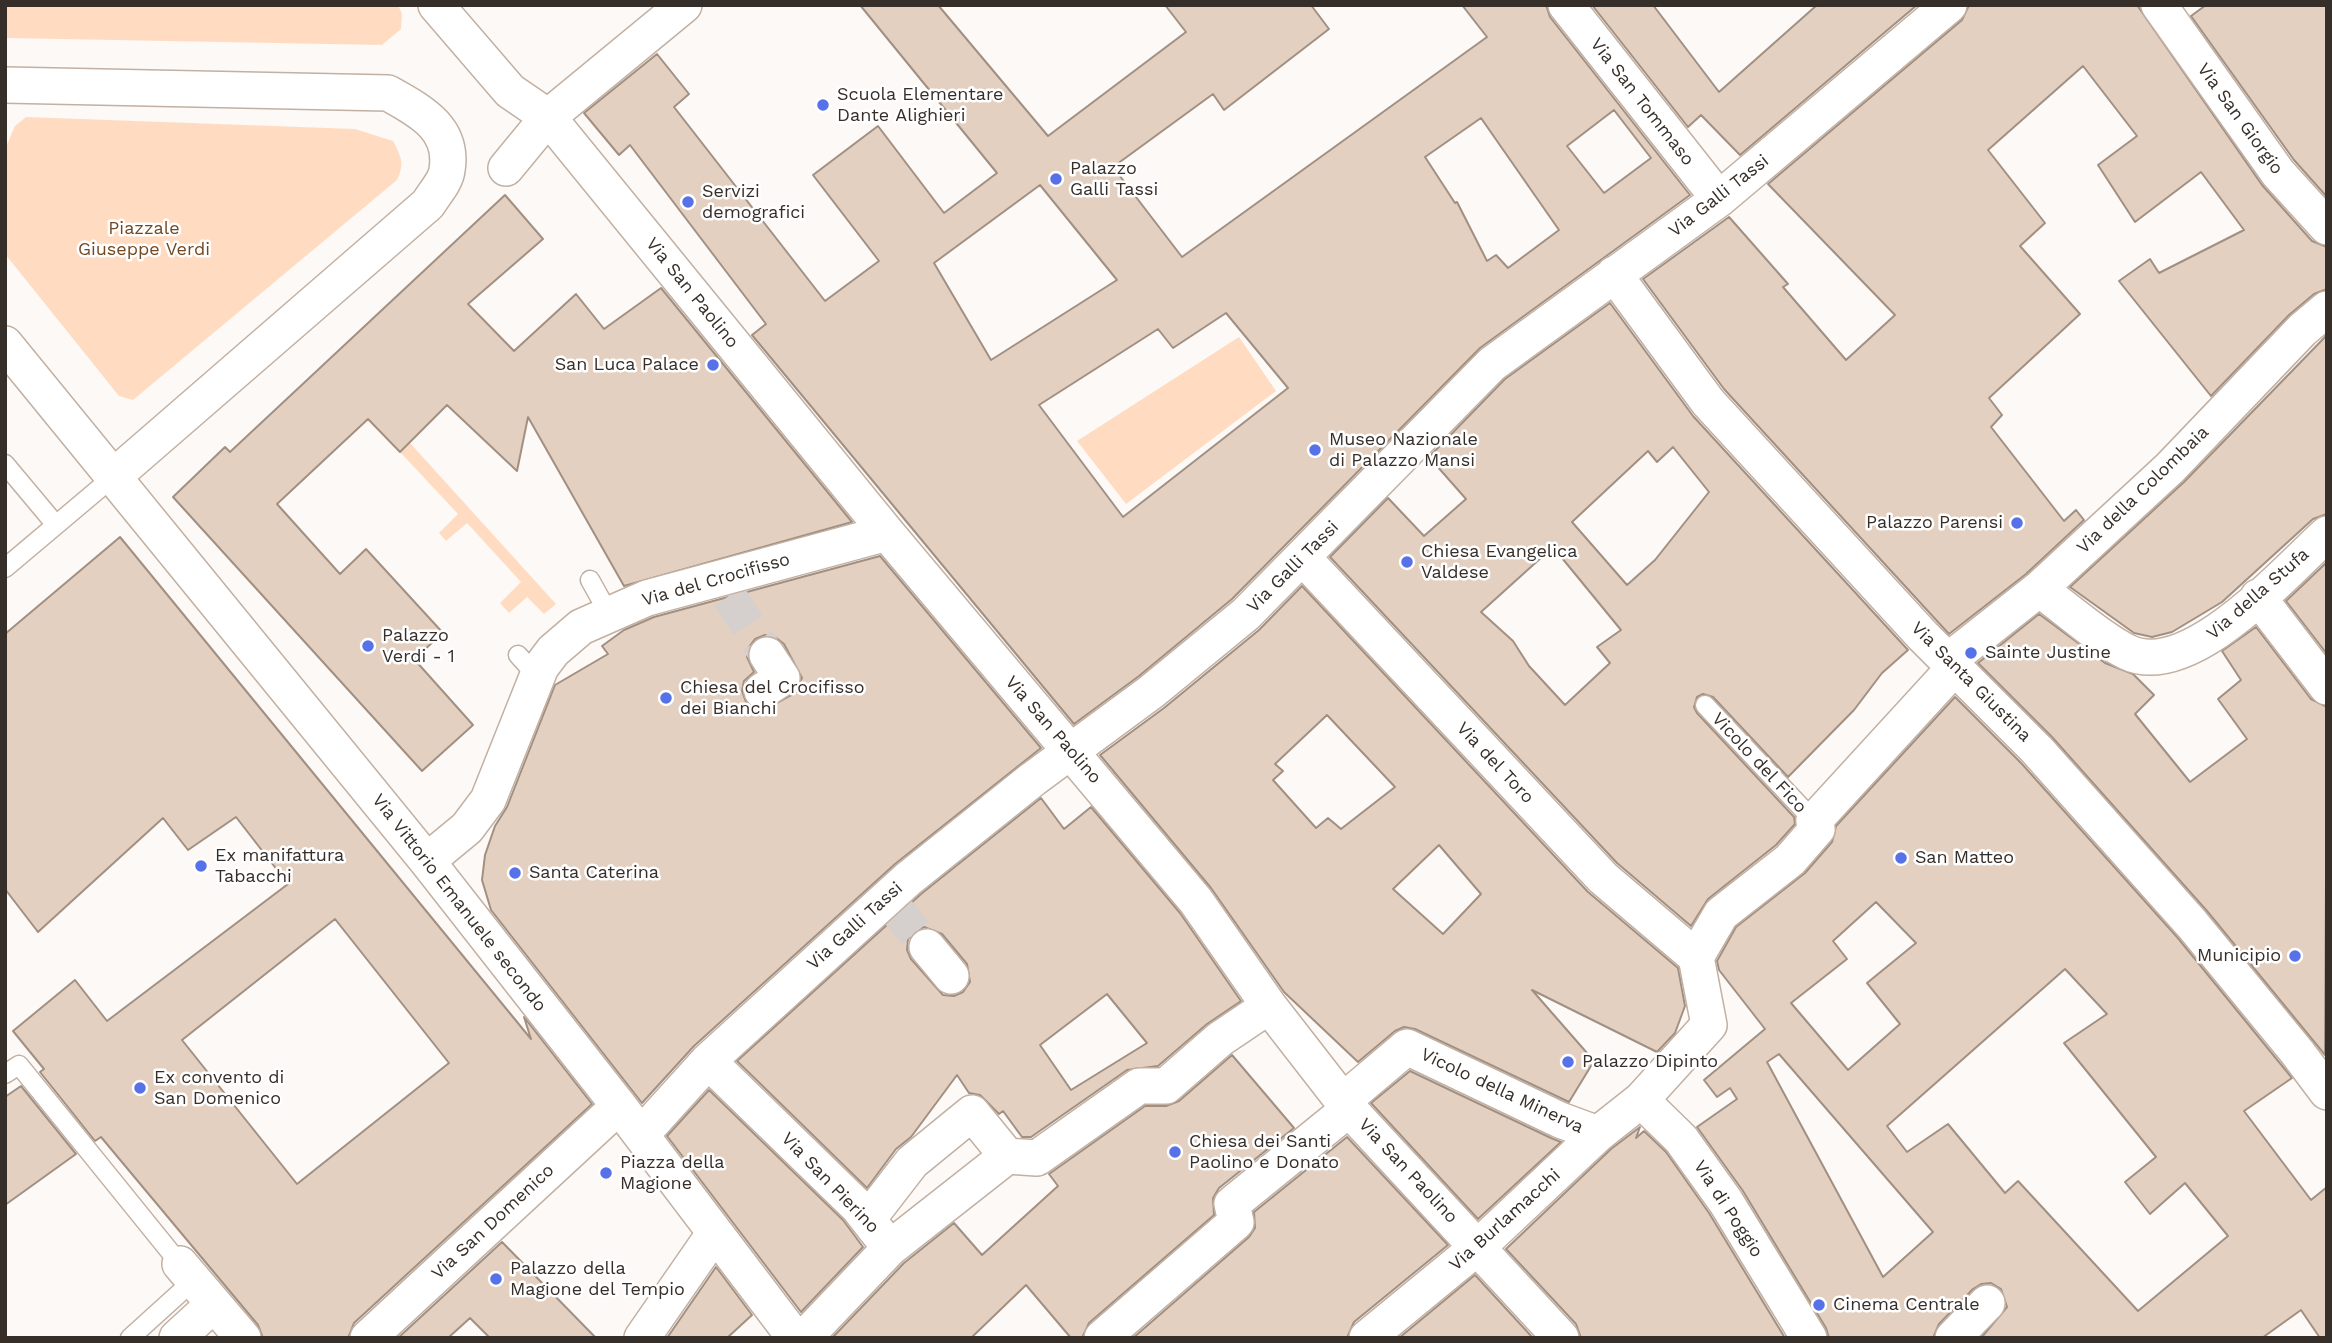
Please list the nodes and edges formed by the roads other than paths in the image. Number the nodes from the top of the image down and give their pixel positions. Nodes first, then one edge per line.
1 (436, 5) edge
2 (684, 5) edge
3 (1566, 5) edge
4 (1949, 5) edge
5 (2159, 5) edge
6 (5, 85) edge
7 (548, 117) junction
8 (506, 168) dead end
9 (1718, 199) junction
10 (2327, 228) edge
11 (1614, 274) junction
12 (2327, 309) edge
13 (5, 344) edge
14 (5, 464) edge
15 (113, 477) junction
16 (56, 525) junction
17 (887, 533) junction
18 (2327, 534) edge
19 (1304, 559) junction
20 (7, 563) edge
21 (590, 580) dead end
22 (2039, 589) junction
23 (2258, 597) junction
24 (622, 609) junction
25 (767, 655) tunnel mouth
26 (1953, 663) junction
27 (2327, 687) edge
28 (762, 691) dead end
29 (1705, 705) dead end
30 (1070, 753) junction
31 (1814, 821) junction
32 (427, 862) junction
33 (927, 947) tunnel mouth
34 (1696, 957) junction
35 (951, 976) dead end
36 (1269, 1006) junction
37 (708, 1061) junction
38 (5, 1074) edge
39 (2327, 1092) edge
40 (1641, 1100) junction
41 (619, 1105) junction
42 (1346, 1105) junction
43 (1598, 1134) junction
44 (641, 1135) junction
45 (1007, 1156) junction
46 (868, 1219) junction
47 (715, 1234) junction
48 (1479, 1246) junction
49 (890, 1248) junction
50 (196, 1283) junction
51 (1987, 1303) dead end
52 (1806, 1332) edge
53 (130, 1338) edge
54 (177, 1338) edge
55 (243, 1338) edge
56 (368, 1338) edge
57 (642, 1338) edge
58 (795, 1338) edge
59 (804, 1338) edge
60 (1102, 1338) edge
61 (1367, 1338) edge
62 (1561, 1338) edge
63 (1953, 1338) edge

1 - 7 street, Via San Paolino
2 - 7 street
3 - 9 street, Via San Tommaso
4 - 9 street, Via Galli Tassi
5 - 10 street, Via San Giorgio
6 - 15 street
7 - 8 street
7 - 17 street, Via San Paolino
9 - 11 street, Via Galli Tassi
11 - 19 street, Via Galli Tassi
11 - 26 street, Via Santa Giustina
12 - 22 street, Via della Colombaia
13 - 15 street
14 - 16 lane
15 - 16 lane
15 - 32 street, Via Vittorio Emanuele secondo
16 - 20 lane
17 - 24 street, Via del Crocifisso
17 - 30 street, Via San Paolino
18 - 23 street, Via della Stufa
19 - 30 street, Via Galli Tassi
19 - 34 street, Via del Toro
21 - 24 lane
22 - 23 street, Via della Stufa
22 - 26 street, Via della Colombaia
23 - 27 street
24 - 32 street, Via del Crocifisso
25 - 28 street
26 - 31 street, Via della Colombaia
26 - 39 street, Via Santa Giustina
29 - 31 lane, Vicolo del Fico
30 - 36 street, Via San Paolino
30 - 37 street, Via Galli Tassi
31 - 34 street
32 - 41 street, Via Vittorio Emanuele secondo
33 - 35 street
34 - 40 street, Via Burlamacchi
36 - 42 street, Via San Paolino
36 - 45 street
37 - 44 street, Via Galli Tassi
37 - 46 street, Via San Pierino
38 - 50 lane
40 - 43 street, Via Burlamacchi
40 - 52 street, Via di Poggio
41 - 44 street, Via Vittorio Emanuele secondo
41 - 56 street, Via San Domenico
42 - 43 street, Vicolo della Minerva
42 - 48 street, Via San Paolino
42 - 60 street
43 - 48 street, Via Burlamacchi
44 - 47 street, Via Vittorio Emanuele secondo
45 - 46 street
45 - 49 street
46 - 49 street, Via San Pierino
47 - 57 street
47 - 58 street, Via Vittorio Emanuele secondo
48 - 61 street, Via Burlamacchi
48 - 62 street, Via San Paolino
49 - 59 street, Via San Pierino
50 - 53 lane
50 - 54 street
50 - 55 street
51 - 63 street

